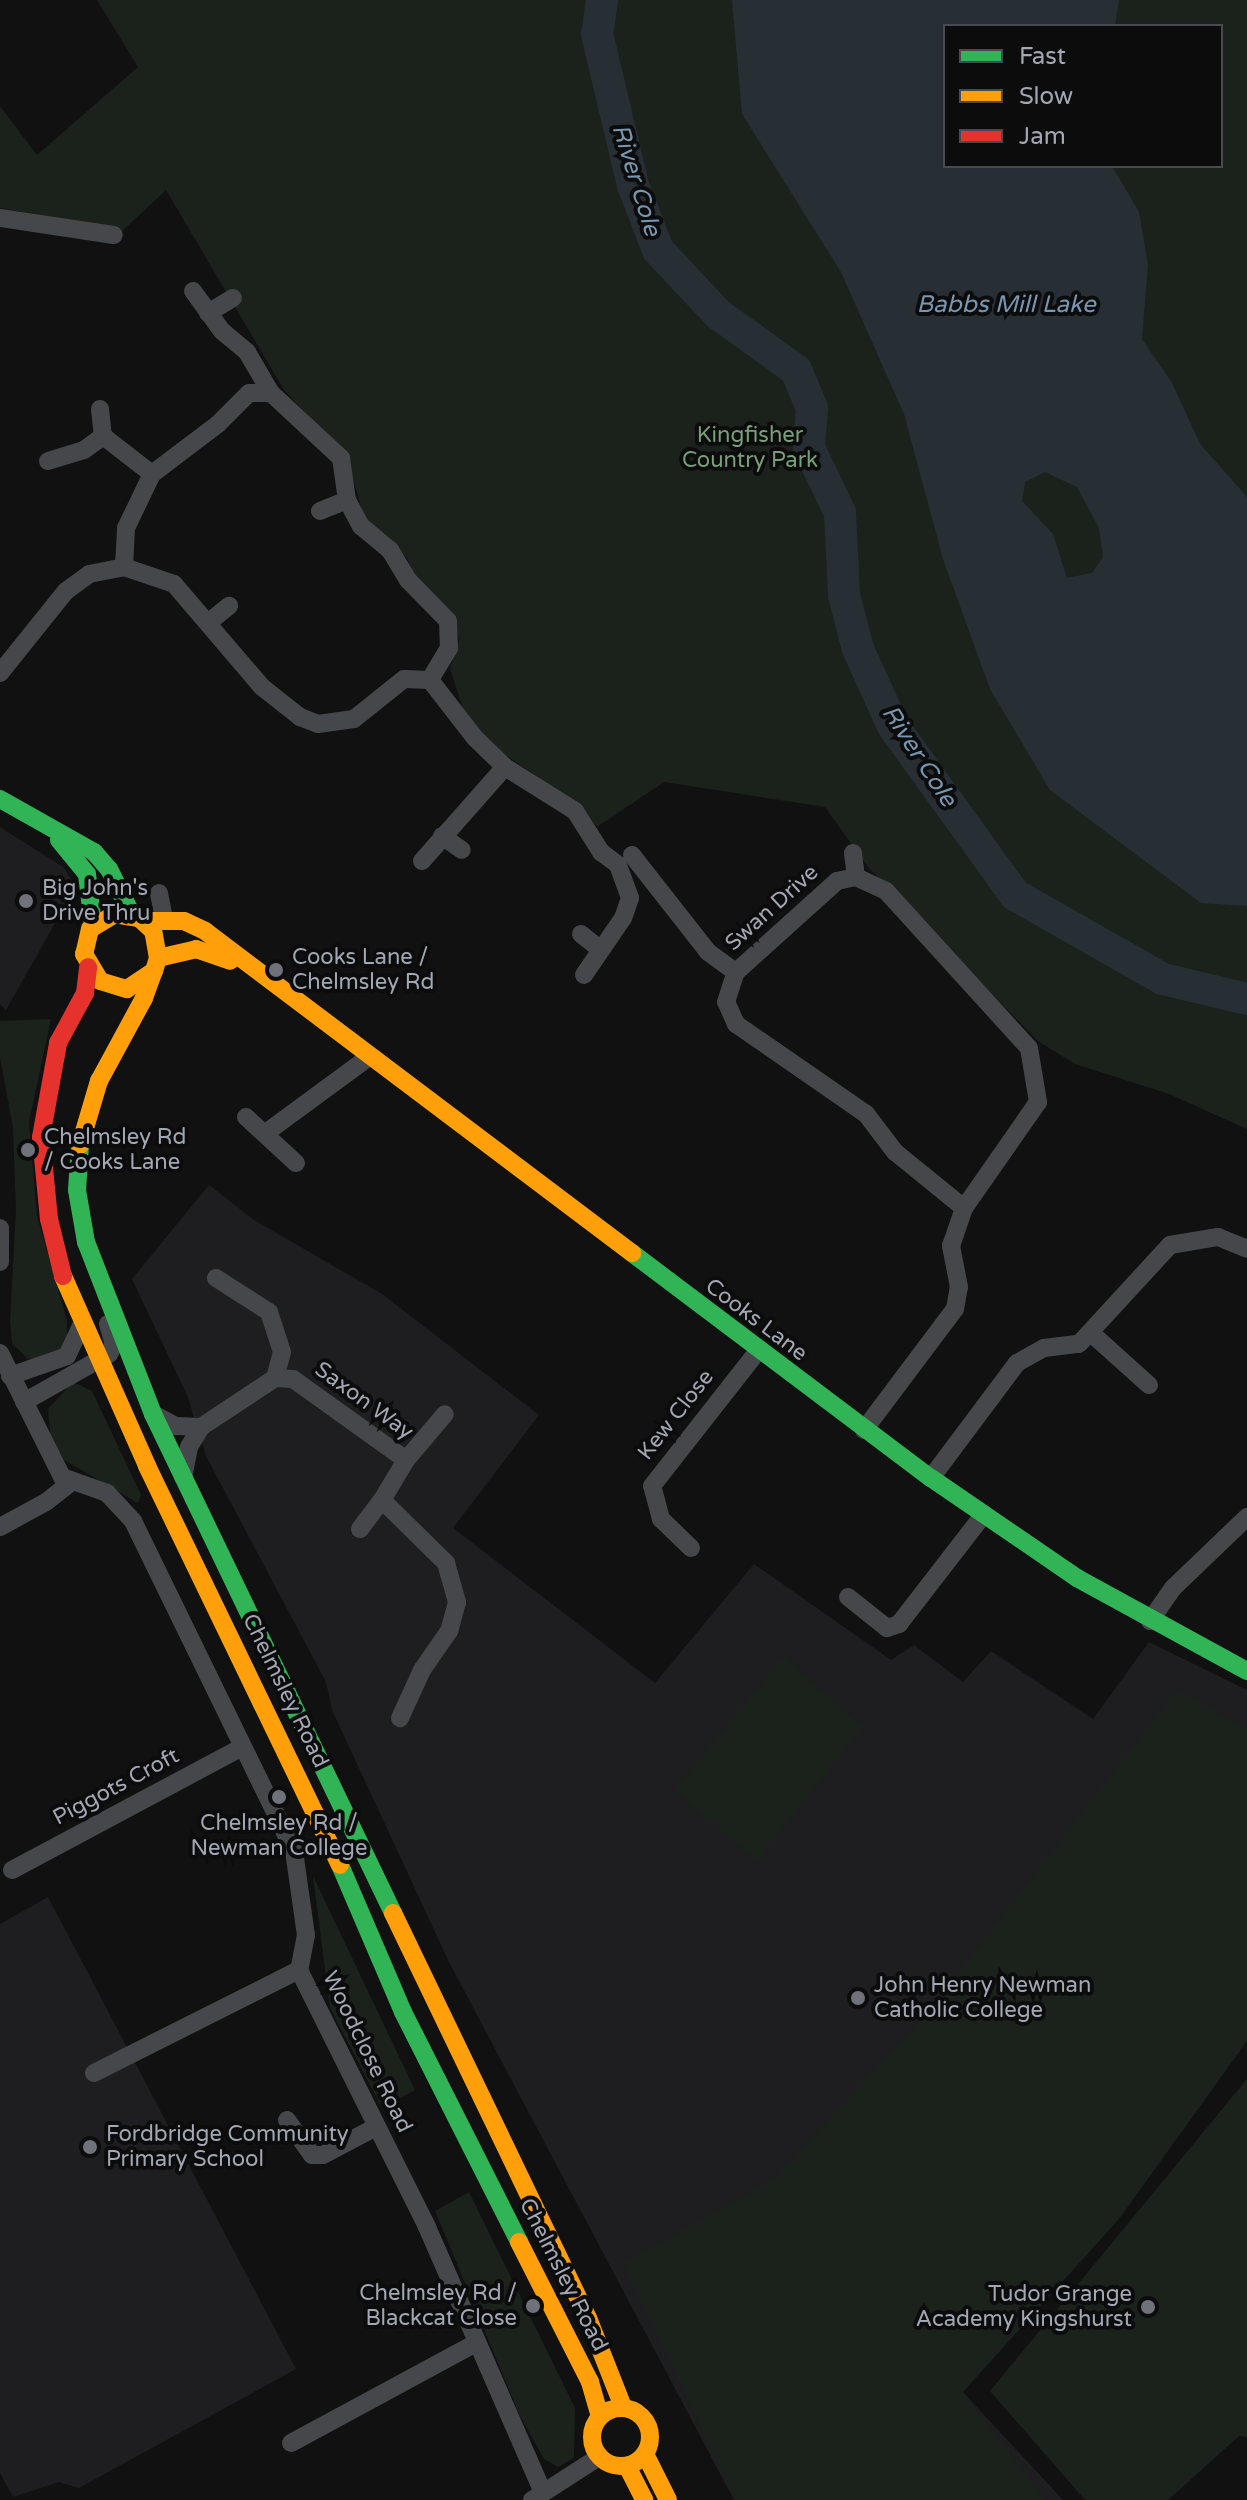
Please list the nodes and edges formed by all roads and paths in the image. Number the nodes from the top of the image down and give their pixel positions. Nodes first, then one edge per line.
1 (0, 218) edge
2 (114, 235) dead end
3 (193, 291) dead end
4 (233, 298) dead end
5 (208, 313) junction
6 (271, 393) junction
7 (100, 409) dead end
8 (103, 436) junction
9 (48, 461) dead end
10 (152, 474) junction
11 (347, 500) junction
12 (320, 511) dead end
13 (124, 567) junction
14 (229, 606) dead end
15 (209, 622) junction
16 (0, 673) edge
17 (430, 680) junction
18 (505, 767) junction
19 (0, 799) edge
20 (40, 822) junction
21 (442, 836) junction
22 (462, 850) dead end
23 (853, 853) dead end
24 (632, 855) dead end
25 (422, 861) dead end
26 (856, 877) junction
27 (159, 893) dead end
28 (138, 918) junction
29 (164, 919) junction
30 (93, 926) junction
31 (581, 934) dead end
32 (598, 948) junction
33 (156, 964) junction
34 (88, 967) junction
35 (736, 972) junction
36 (259, 974) junction
37 (584, 975) dead end
38 (369, 1057) junction
39 (246, 1117) dead end
40 (267, 1132) junction
41 (296, 1163) dead end
42 (964, 1208) junction
43 (0, 1228) edge
44 (1247, 1249) edge
45 (0, 1262) edge
46 (93, 1263) junction
47 (216, 1278) dead end
48 (81, 1326) junction
49 (1091, 1333) junction
50 (757, 1352) junction
51 (0, 1353) edge
52 (98, 1360) junction
53 (10, 1376) junction
54 (275, 1378) junction
55 (1149, 1385) dead end
56 (24, 1402) junction
57 (153, 1414) junction
58 (445, 1414) dead end
59 (201, 1427) junction
60 (864, 1430) junction
61 (406, 1460) junction
62 (183, 1478) junction
63 (931, 1478) junction
64 (70, 1483) junction
65 (382, 1500) junction
66 (984, 1514) junction
67 (1247, 1517) edge
68 (0, 1527) edge
69 (360, 1529) dead end
70 (691, 1548) dead end
71 (848, 1597) dead end
72 (1150, 1621) junction
73 (1247, 1671) edge
74 (400, 1718) dead end
75 (242, 1747) junction
76 (12, 1870) dead end
77 (299, 1970) junction
78 (94, 2073) dead end
79 (287, 2120) dead end
80 (376, 2127) junction
81 (476, 2343) junction
82 (623, 2407) junction
83 (600, 2416) junction
84 (291, 2443) dead end
85 (645, 2454) junction
86 (599, 2457) junction
87 (627, 2466) junction
88 (538, 2497) edge
89 (644, 2500) edge
90 (668, 2500) edge

1 - 2 street
3 - 5 street
4 - 5 street
5 - 6 street
6 - 10 street
6 - 11 street
7 - 8 street
8 - 9 street
8 - 10 street
10 - 13 street
11 - 12 street
11 - 17 street
13 - 15 street
13 - 16 street
14 - 15 street
15 - 17 street
17 - 18 street
18 - 21 street
18 - 32 street
19 - 20 street
20 - 28 street
20 - 30 street
21 - 22 street
21 - 25 street
23 - 26 street
24 - 35 street
26 - 35 street, Swan Drive
26 - 42 street, Swan Drive
27 - 29 street
28 - 29 street, Cooks Lane
28 - 30 street, Cooks Lane
28 - 33 street
29 - 36 street, Cooks Lane
30 - 34 street
31 - 32 street
32 - 37 street
33 - 34 street, Cooks Lane
33 - 36 street, Cooks Lane
33 - 46 street, Chelmsley Road
34 - 48 street, Chelmsley Road
35 - 42 street, Swan Drive
36 - 38 street, Cooks Lane
38 - 40 street
38 - 50 street, Cooks Lane
39 - 40 street
40 - 41 street
42 - 60 street, Swan Drive
43 - 45 street
44 - 49 street
46 - 52 street
46 - 57 street, Chelmsley Road
47 - 54 street
48 - 52 street, Chelmsley Road
48 - 53 street
49 - 55 street
49 - 63 street
50 - 60 street, Cooks Lane
50 - 70 street, Kew Close
51 - 53 street
52 - 56 street
52 - 83 street, Chelmsley Road
53 - 56 street
54 - 59 street
54 - 61 street, Saxon Way
56 - 64 street
57 - 59 street
57 - 62 street, Chelmsley Road
58 - 61 street
59 - 62 street
60 - 63 street, Cooks Lane
61 - 65 street, Saxon Way
62 - 82 street, Chelmsley Road
63 - 66 street, Cooks Lane
64 - 68 street
64 - 75 street, Woodclose Road
65 - 69 street, Saxon Way
65 - 74 street
66 - 71 street
66 - 72 street, Cooks Lane
67 - 72 street
72 - 73 street, Cooks Lane
75 - 76 street, Piggots Croft
75 - 77 street, Woodclose Road
77 - 78 street
77 - 80 street, Woodclose Road
79 - 80 street
80 - 81 street, Woodclose Road
81 - 84 street
81 - 88 street, Woodclose Road
82 - 83 street
82 - 85 street, Chelmsley Road
83 - 86 street, Chelmsley Road
85 - 87 street
85 - 90 street, Chelmsley Road
86 - 87 street
86 - 88 street
87 - 89 street

